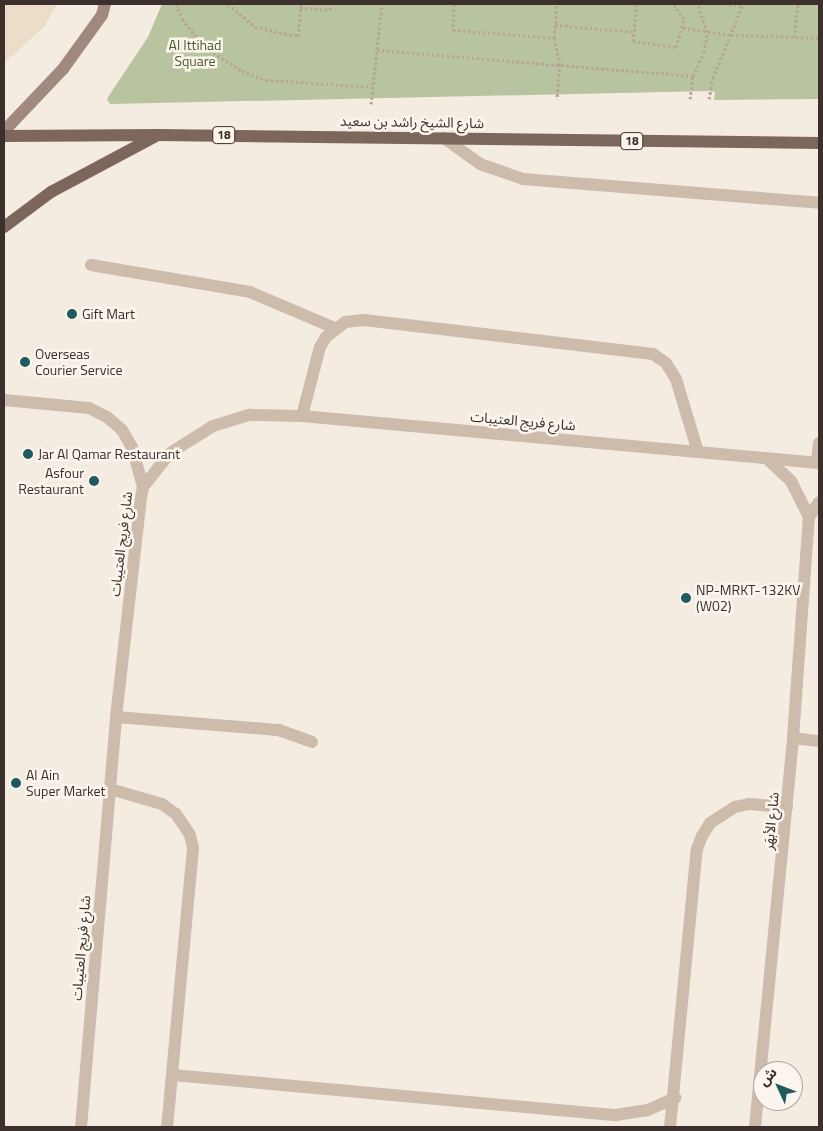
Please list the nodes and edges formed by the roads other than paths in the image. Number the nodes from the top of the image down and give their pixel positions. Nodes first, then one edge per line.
1 (105, 4) edge
2 (4, 131) edge
3 (159, 135) junction
4 (4, 136) edge
5 (444, 138) junction
6 (819, 143) edge
7 (819, 203) edge
8 (4, 227) edge
9 (91, 265) dead end
10 (335, 328) junction
11 (4, 400) edge
12 (302, 416) junction
13 (819, 443) edge
14 (698, 452) junction
15 (767, 459) junction
16 (818, 463) edge
17 (143, 487) junction
18 (819, 502) edge
19 (809, 517) junction
20 (116, 717) junction
21 (794, 738) junction
22 (819, 741) edge
23 (312, 742) dead end
24 (110, 789) junction
25 (787, 807) junction
26 (173, 1075) junction
27 (675, 1098) junction
28 (84, 1124) edge
29 (167, 1127) edge
30 (670, 1127) edge
31 (756, 1127) edge

1 - 2 main road
3 - 4 main road, شارع الشيخ راشد بن سعيد / 18
3 - 5 main road, شارع الشيخ راشد بن سعيد / 18
3 - 8 main road
5 - 6 main road, شارع الشيخ راشد بن سعيد / 18
5 - 7 lane
9 - 10 lane
10 - 12 lane
10 - 14 lane
11 - 17 lane
12 - 14 lane, شارع فريج العتيبات
12 - 17 lane, شارع فريج العتيبات
13 - 16 lane
14 - 15 lane, شارع فريج العتيبات
15 - 16 lane, شارع فريج العتيبات
15 - 19 lane
17 - 20 lane, شارع فريج العتيبات
18 - 19 lane, شارع الأبهَر
19 - 21 lane, شارع الأبهَر
20 - 23 lane
20 - 24 lane, شارع فريج العتيبات
21 - 22 lane
21 - 25 lane, شارع الأبهَر
24 - 26 lane
24 - 28 lane, شارع فريج العتيبات
25 - 27 lane
25 - 31 lane, شارع الأبهَر
26 - 27 lane
26 - 29 lane
27 - 30 lane

